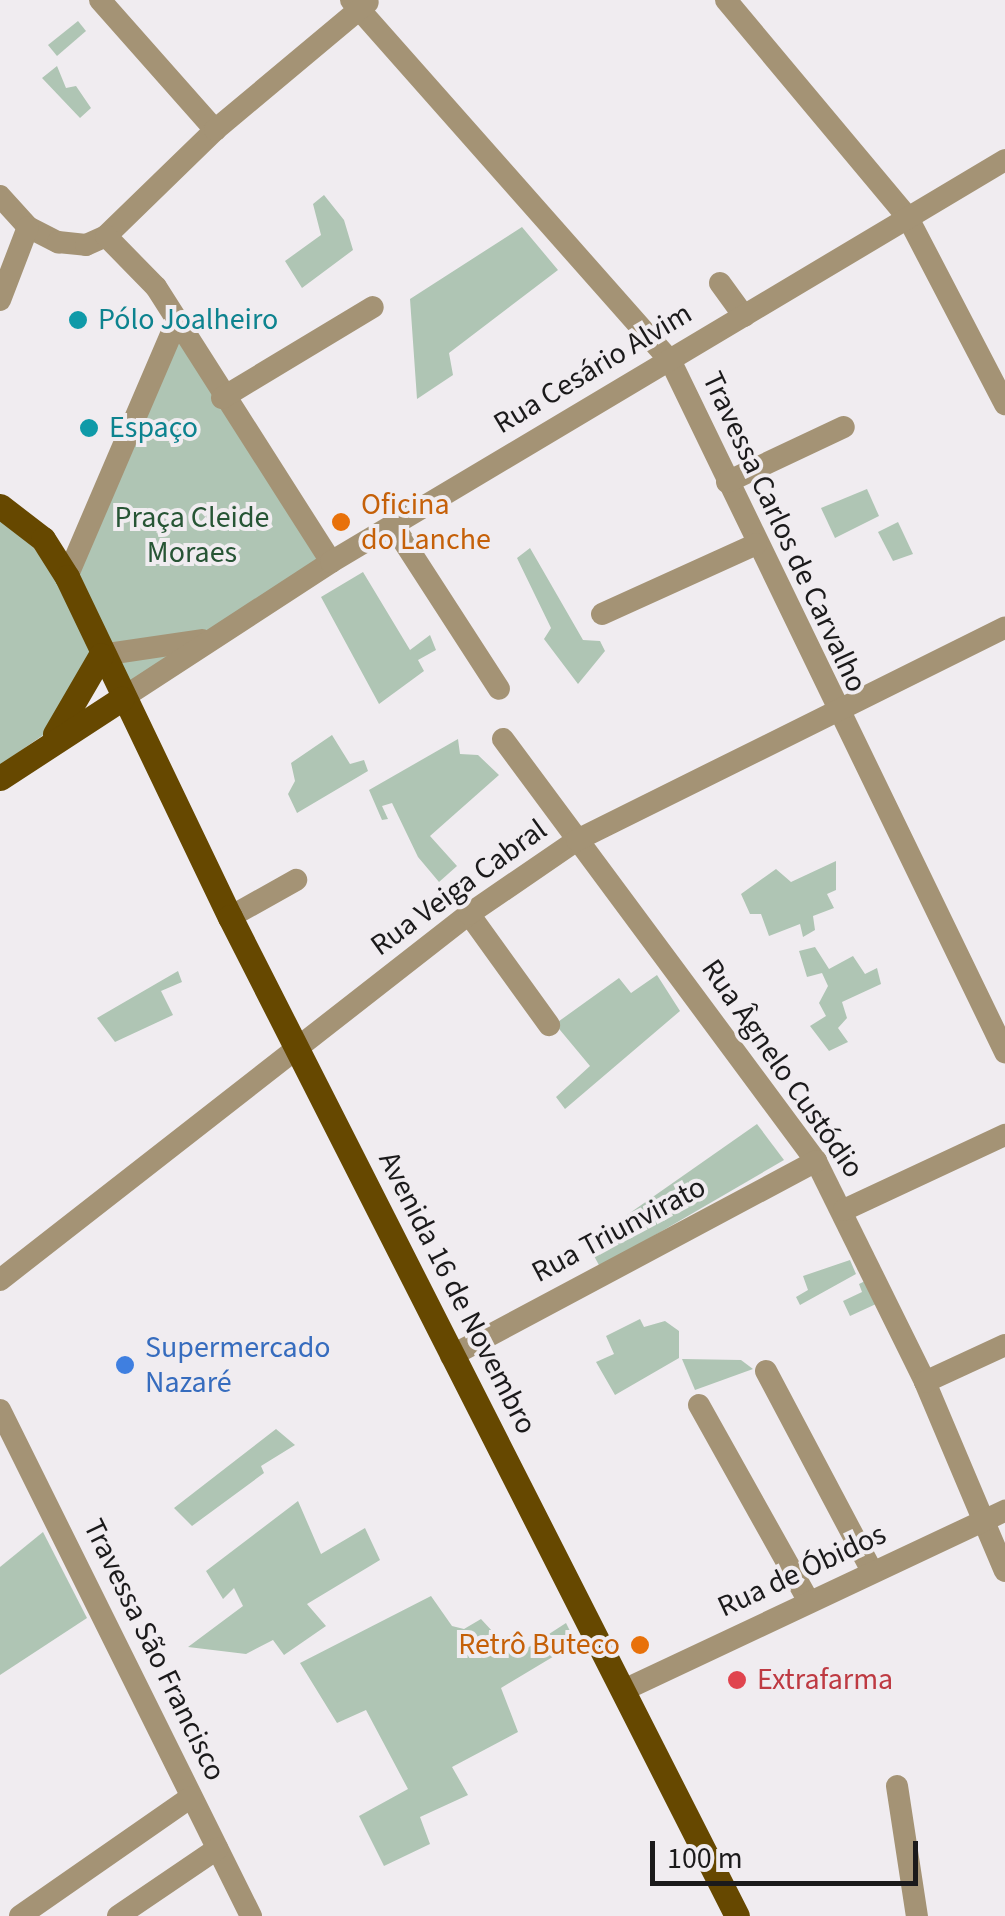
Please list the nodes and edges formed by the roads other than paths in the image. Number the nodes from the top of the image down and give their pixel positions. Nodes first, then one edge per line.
1 (100, 0) edge
2 (726, 0) edge
3 (360, 3) edge
4 (215, 130) junction
5 (1005, 160) edge
6 (0, 196) edge
7 (908, 218) junction
8 (28, 227) junction
9 (96, 240) junction
10 (720, 283) dead end
11 (0, 300) edge
12 (374, 307) dead end
13 (744, 316) junction
14 (176, 322) junction
15 (671, 362) junction
16 (222, 398) junction
17 (1005, 404) edge
18 (844, 427) dead end
19 (728, 482) junction
20 (0, 506) edge
21 (392, 525) junction
22 (756, 544) junction
23 (332, 562) junction
24 (67, 576) junction
25 (602, 614) dead end
26 (1005, 628) edge
27 (216, 637) junction
28 (102, 655) junction
29 (499, 689) dead end
30 (121, 698) junction
31 (836, 712) junction
32 (504, 738) dead end
33 (30, 759) junction
34 (0, 778) edge
35 (577, 840) junction
36 (296, 880) dead end
37 (469, 914) junction
38 (230, 917) junction
39 (549, 1025) dead end
40 (296, 1048) junction
41 (1005, 1052) edge
42 (1005, 1135) edge
43 (816, 1161) junction
44 (844, 1210) junction
45 (0, 1280) edge
46 (1005, 1345) edge
47 (452, 1356) junction
48 (766, 1371) dead end
49 (925, 1382) junction
50 (700, 1404) dead end
51 (0, 1410) edge
52 (996, 1514) edge
53 (872, 1569) junction
54 (1005, 1571) edge
55 (808, 1600) junction
56 (626, 1688) junction
57 (897, 1786) dead end
58 (191, 1798) junction
59 (217, 1849) junction
60 (20, 1916) edge
61 (118, 1916) edge
62 (251, 1916) edge
63 (738, 1916) edge
64 (917, 1916) edge

1 - 4 street
2 - 7 street
3 - 4 street
3 - 15 street, Travessa Carlos de Carvalho
4 - 9 street
5 - 7 street, Rua Cesário Alvim
6 - 8 street
7 - 13 street, Rua Cesário Alvim
7 - 17 street
8 - 9 street
8 - 11 street
9 - 14 street
10 - 13 street
12 - 16 street
13 - 15 street, Rua Cesário Alvim
14 - 16 street
14 - 24 street
15 - 19 street, Travessa Carlos de Carvalho
15 - 21 street, Rua Cesário Alvim
16 - 23 street
18 - 19 street
19 - 22 street, Travessa Carlos de Carvalho
20 - 24 main road, Avenida 16 de Novembro
21 - 23 street, Rua Cesário Alvim
21 - 29 street
22 - 25 street
22 - 31 street, Travessa Carlos de Carvalho
23 - 27 street, Rua Cesário Alvim
24 - 28 main road, Avenida 16 de Novembro
26 - 31 street, Rua Veiga Cabral
27 - 28 street, Rua Cesário Alvim
27 - 30 street, Rua Cesário Alvim
28 - 30 main road, Avenida 16 de Novembro
28 - 33 main road
30 - 33 main road
30 - 38 main road, Avenida 16 de Novembro
31 - 35 street, Rua Veiga Cabral
31 - 41 street, Travessa Carlos de Carvalho
32 - 35 street, Rua Âgnelo Custódio
33 - 34 main road
35 - 37 street, Rua Veiga Cabral
35 - 43 street, Rua Âgnelo Custódio
36 - 38 street
37 - 39 street
37 - 40 street, Rua Veiga Cabral
38 - 40 main road, Avenida 16 de Novembro
40 - 45 street, Rua Veiga Cabral
40 - 47 main road, Avenida 16 de Novembro
42 - 44 street
43 - 44 street, Rua Âgnelo Custódio
43 - 47 street, Rua Triunvirato
44 - 49 street, Rua Âgnelo Custódio
46 - 49 street
47 - 56 main road, Avenida 16 de Novembro
48 - 53 street
49 - 52 street, Rua Âgnelo Custódio
50 - 55 street
51 - 58 street, Travessa São Francisco
52 - 53 street, Rua de Óbidos
52 - 54 street, Rua Âgnelo Custódio
53 - 55 street, Rua de Óbidos
55 - 56 street, Rua de Óbidos
56 - 63 main road, Avenida 16 de Novembro
57 - 64 street
58 - 59 street, Travessa São Francisco
58 - 60 street
59 - 61 street
59 - 62 street, Travessa São Francisco

